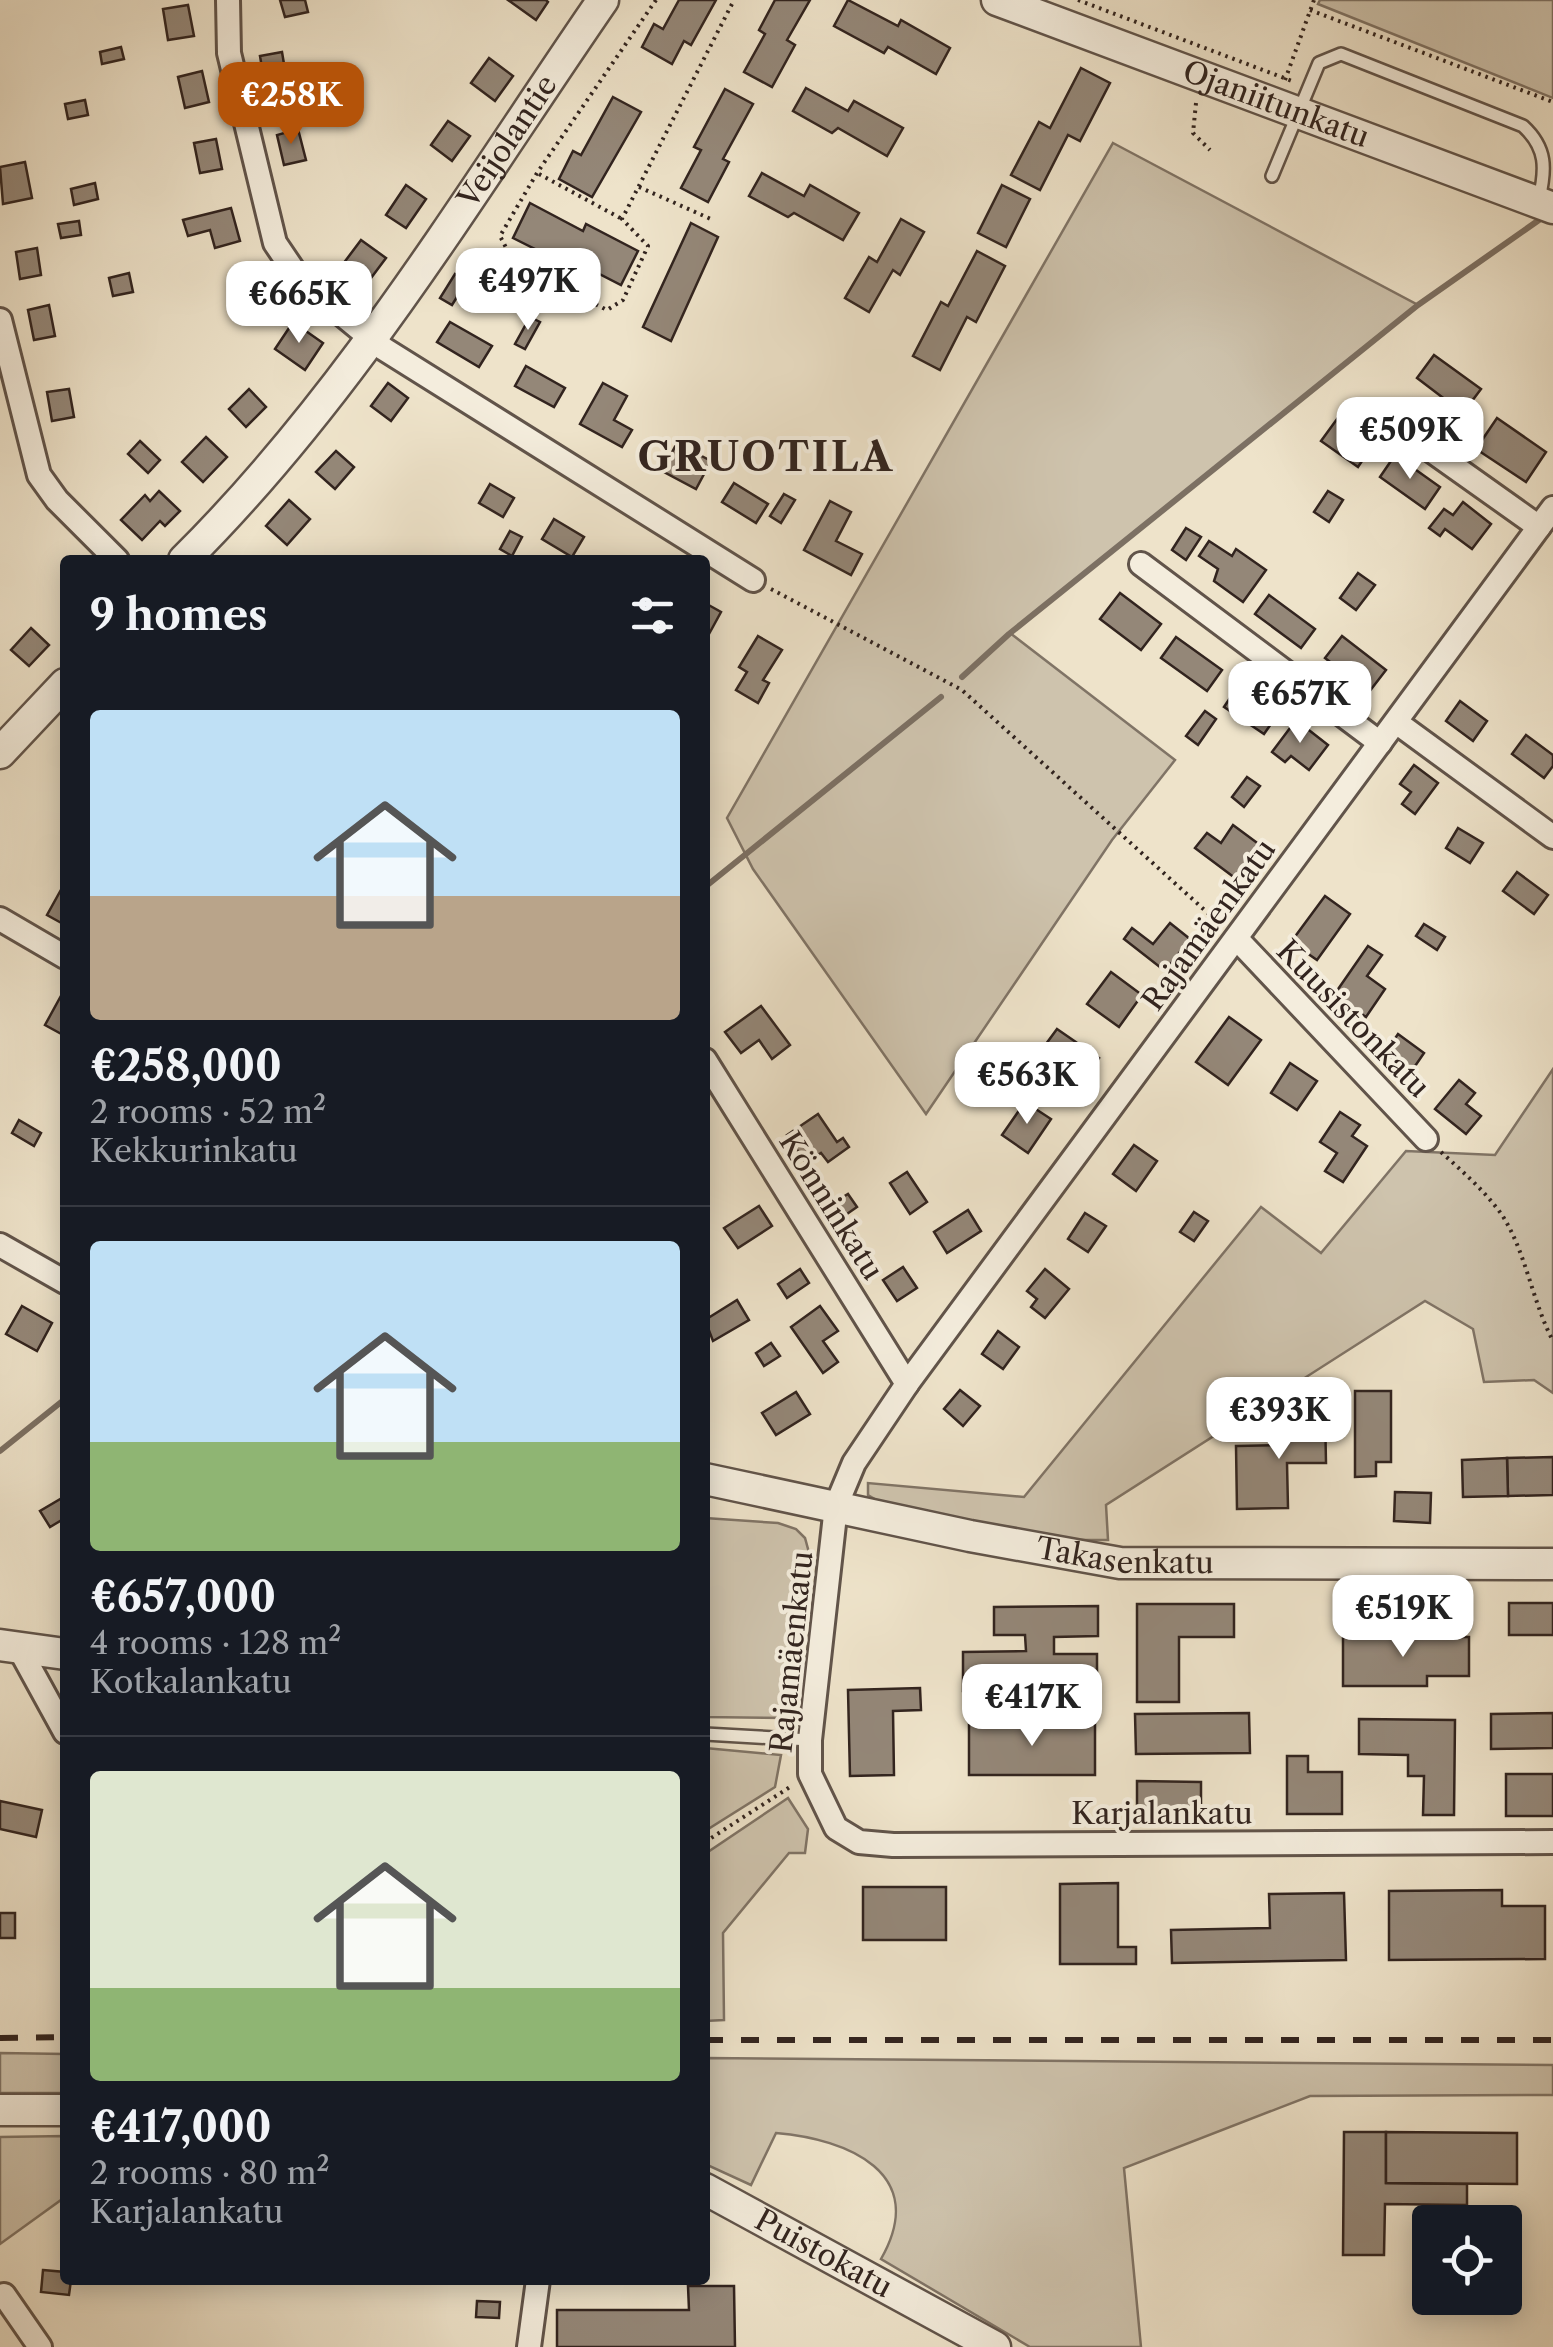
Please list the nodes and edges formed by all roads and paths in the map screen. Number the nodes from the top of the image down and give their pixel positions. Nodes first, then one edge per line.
1 (228, 0) edge
2 (656, 0) edge
3 (734, 0) edge
4 (997, 0) edge
5 (1314, 0) edge
6 (596, 2) edge
7 (1310, 10) junction
8 (1553, 102) edge
9 (1286, 108) junction
10 (536, 173) junction
11 (1272, 176) dead end
12 (639, 187) junction
13 (1546, 205) edge
14 (622, 219) junction
15 (713, 220) dead end
16 (0, 320) edge
17 (372, 340) junction
18 (1394, 424) dead end
19 (1553, 508) edge
20 (1539, 528) junction
21 (112, 555) edge
22 (189, 555) edge
23 (1141, 564) dead end
24 (753, 580) joint
25 (60, 689) edge
26 (1396, 722) junction
27 (1380, 743) junction
28 (0, 753) edge
29 (1553, 836) edge
30 (0, 919) edge
31 (1236, 939) junction
32 (60, 954) edge
33 (710, 1068) edge
34 (1426, 1139) joint
35 (0, 1245) edge
36 (60, 1279) edge
37 (1553, 1340) edge
38 (907, 1384) junction
39 (710, 1480) edge
40 (836, 1506) junction
41 (1553, 1564) edge
42 (10, 1648) edge
43 (60, 1653) edge
44 (60, 1724) edge
45 (710, 1734) edge
46 (810, 1740) junction
47 (810, 1774) junction
48 (710, 1839) edge
49 (1553, 1842) edge
50 (0, 2110) edge
51 (60, 2110) edge
52 (710, 2192) edge
53 (537, 2285) edge
54 (4, 2294) dead end
55 (979, 2343) edge
56 (40, 2347) edge
57 (529, 2347) edge

1 - 17 street
2 - 10 path
3 - 12 path
4 - 9 street, Ojaniitunkatu
5 - 7 path
6 - 17 street, Veijolantie
7 - 8 path
7 - 9 path
9 - 11 lane
9 - 13 street, Ojaniitunkatu
9 - 13 lane
10 - 14 path
10 - 14 path
12 - 14 path
12 - 15 path
16 - 21 street
17 - 22 street, Veijolantie
17 - 24 street
18 - 20 street
19 - 20 street, Rajamäenkatu
20 - 26 street, Rajamäenkatu
23 - 27 street
24 - 31 path
25 - 28 street
26 - 27 street, Rajamäenkatu
26 - 29 street
27 - 31 street, Rajamäenkatu
30 - 32 street
31 - 34 street, Kuusistonkatu
31 - 38 street, Rajamäenkatu
33 - 38 street, Könninkatu
34 - 37 path
35 - 36 street
38 - 40 street, Rajamäenkatu
39 - 40 street, Takasenkatu
40 - 41 street, Takasenkatu
40 - 46 street, Rajamäenkatu
42 - 43 street
42 - 44 street
45 - 46 lane
46 - 47 street, Rajamäenkatu
47 - 48 path
47 - 49 street, Karjalankatu
50 - 51 street
52 - 55 street, Puistokatu
53 - 57 street
54 - 56 street

